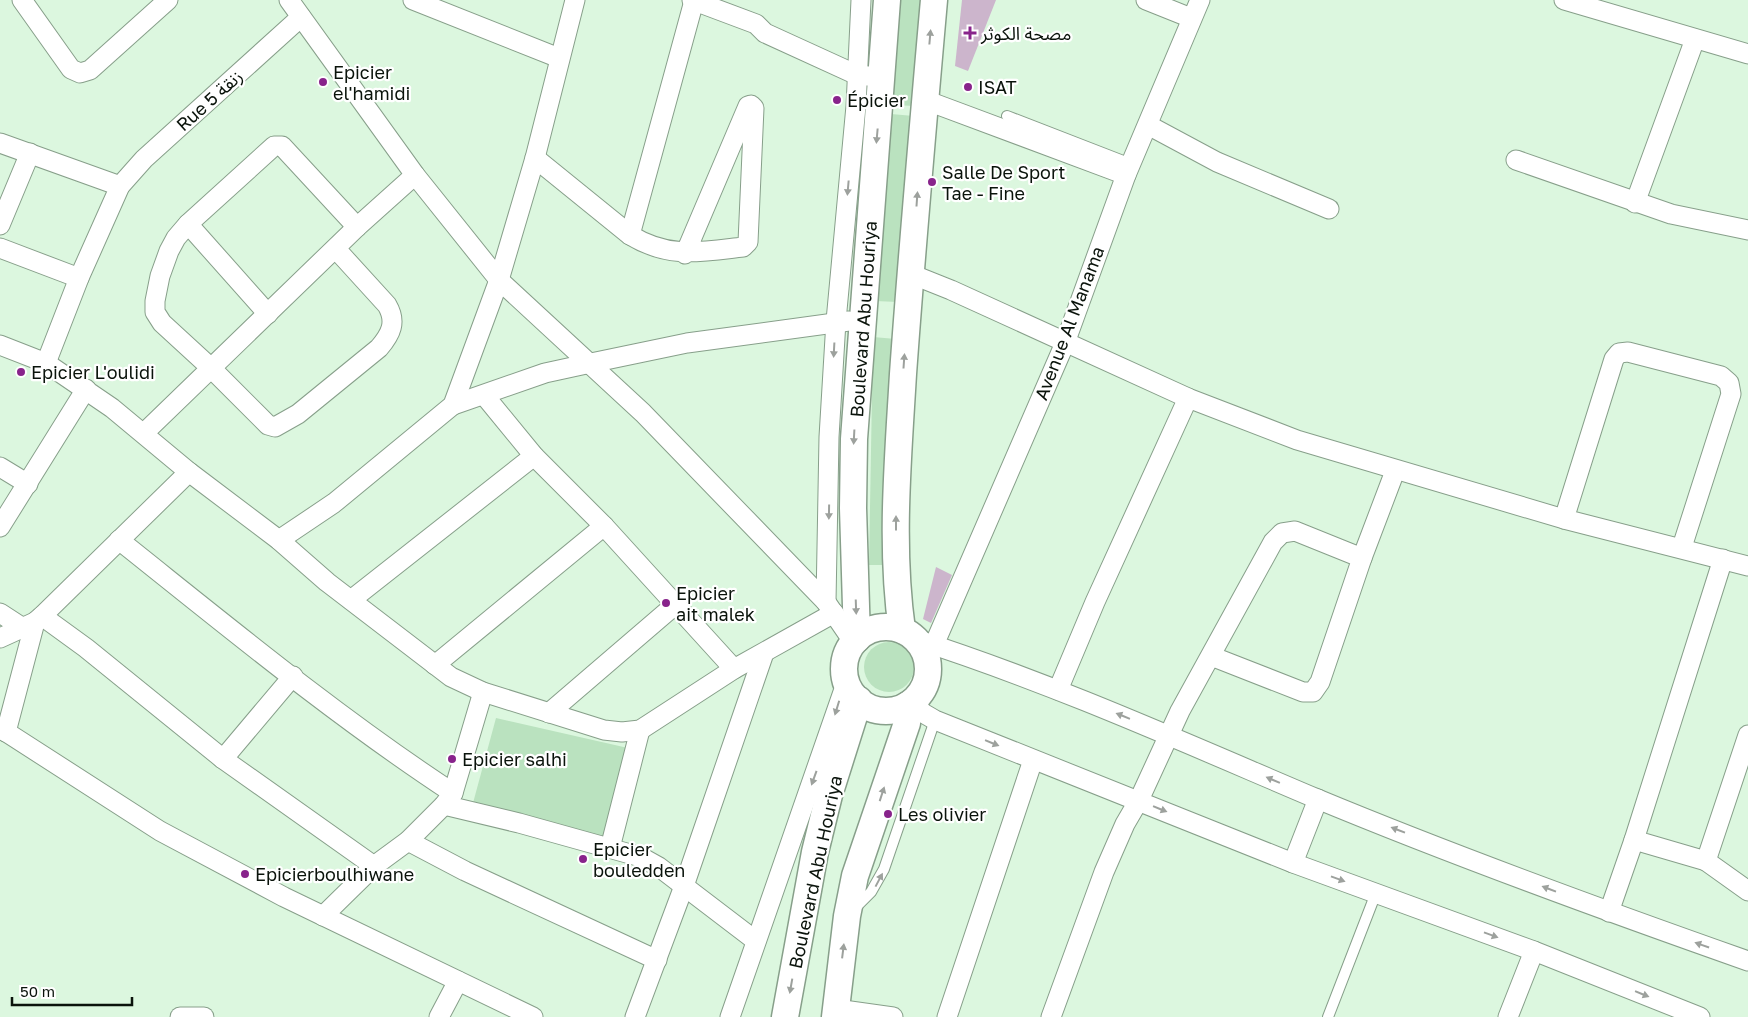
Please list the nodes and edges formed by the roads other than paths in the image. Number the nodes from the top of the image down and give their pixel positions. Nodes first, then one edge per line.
1 (22, 0) edge
2 (168, 0) edge
3 (289, 0) edge
4 (413, 0) edge
5 (575, 0) edge
6 (693, 0) edge
7 (861, 0) edge
8 (887, 0) edge
9 (934, 0) edge
10 (1146, 0) edge
11 (1200, 0) edge
12 (1564, 0) edge
13 (714, 4) edge
14 (301, 17) junction
15 (1191, 18) junction
16 (1695, 39) junction
17 (1748, 54) edge
18 (559, 58) junction
19 (870, 68) junction
20 (925, 100) junction
21 (1007, 116) dead end
22 (1148, 126) junction
23 (0, 143) edge
24 (30, 154) junction
25 (535, 158) junction
26 (1516, 160) dead end
27 (1129, 169) junction
28 (415, 175) junction
29 (120, 186) junction
30 (1635, 203) junction
31 (1329, 210) dead end
32 (188, 224) junction
33 (0, 225) edge
34 (357, 227) junction
35 (1748, 230) edge
36 (630, 236) junction
37 (0, 248) edge
38 (336, 249) junction
39 (685, 254) junction
40 (912, 274) junction
41 (79, 278) junction
42 (499, 280) junction
43 (268, 314) junction
44 (862, 320) junction
45 (836, 322) junction
46 (1065, 342) junction
47 (0, 345) edge
48 (46, 363) junction
49 (591, 363) junction
50 (211, 368) junction
51 (86, 389) junction
52 (484, 395) junction
53 (1188, 398) junction
54 (453, 405) junction
55 (144, 433) junction
56 (534, 456) junction
57 (0, 467) edge
58 (1395, 470) junction
59 (189, 472) junction
60 (28, 484) junction
61 (1564, 519) junction
62 (604, 526) junction
63 (0, 527) edge
64 (119, 540) junction
65 (279, 540) junction
66 (1682, 547) junction
67 (1362, 558) junction
68 (1723, 559) junction
69 (1748, 566) edge
70 (351, 600) junction
71 (676, 604) junction
72 (830, 607) junction
73 (0, 613) edge
74 (33, 622) junction
75 (0, 638) edge
76 (917, 638) junction
77 (856, 641) junction
78 (764, 653) junction
79 (1210, 656) junction
80 (435, 665) junction
81 (734, 669) junction
82 (293, 676) junction
83 (1058, 690) junction
84 (483, 692) junction
85 (853, 692) junction
86 (911, 703) junction
87 (549, 713) junction
88 (935, 720) junction
89 (3, 730) edge
90 (640, 730) junction
91 (1168, 735) junction
92 (1748, 735) edge
93 (223, 759) junction
94 (1033, 760) junction
95 (448, 799) junction
96 (1318, 799) junction
97 (1139, 800) junction
98 (1634, 840) junction
99 (408, 841) junction
100 (610, 848) junction
101 (1706, 861) junction
102 (1293, 863) junction
103 (374, 866) junction
104 (684, 886) junction
105 (1748, 891) edge
106 (1376, 893) junction
107 (1609, 912) junction
108 (322, 916) junction
109 (847, 916) junction
110 (756, 941) junction
111 (1534, 950) junction
112 (657, 960) junction
113 (1748, 961) edge
114 (458, 981) junction
115 (835, 1013) edge
116 (180, 1017) edge
117 (204, 1017) edge
118 (439, 1017) edge
119 (532, 1017) edge
120 (635, 1017) edge
121 (730, 1017) edge
122 (785, 1017) edge
123 (893, 1017) edge
124 (947, 1017) edge
125 (1051, 1017) edge
126 (1328, 1017) edge
127 (1508, 1017) edge
128 (1700, 1017) edge

1 - 2 street
3 - 14 street
4 - 18 street
5 - 18 street
6 - 13 street
6 - 36 street
7 - 19 street
8 - 19 main road, Boulevard Abu Houriya
20 -> 9 main road
10 - 15 street
11 - 15 street, Avenue Al Manama
12 - 16 street
13 - 19 street
14 - 28 street
14 - 29 street, Rue 5 زنقة
15 - 22 street, Avenue Al Manama
16 - 17 street
16 - 30 street
18 - 25 street
19 -> 44 main road, Boulevard Abu Houriya
19 -> 45 street
20 - 27 street
40 -> 20 main road
21 - 27 lane
22 - 27 street, Avenue Al Manama
22 - 31 street
23 - 24 street
24 - 29 street
24 - 33 street
25 - 36 street
25 - 42 street
26 - 30 street
27 - 46 street, Avenue Al Manama
28 - 34 street
28 - 42 street
29 - 41 street, Rue 5 زنقة
30 - 35 street
32 - 34 street
32 - 43 street
32 - 50 street
34 - 38 street
36 - 39 street
37 - 41 street
38 - 43 street
38 - 50 street
39 - 39 street
40 - 46 street
76 -> 40 main road
41 - 48 street, Rue 5 زنقة
42 - 49 street
42 - 54 street
43 - 50 street
44 - 45 street
44 -> 77 main road, Boulevard Abu Houriya
45 - 49 street
45 -> 72 street
46 - 53 street
46 - 76 street, Avenue Al Manama
47 - 48 street
48 - 51 street
49 - 52 street
49 - 72 street
50 - 55 street
51 - 55 street
51 - 60 street
52 - 54 street
52 - 56 street
53 - 58 street
53 - 83 street
54 - 65 street
55 - 59 street
56 - 62 street
56 - 70 street
57 - 60 street
58 - 61 street
58 - 67 street
59 - 64 street
59 - 65 street
60 - 63 street
61 - 66 street
61 - 66 street
62 - 71 street
62 - 80 street
64 - 74 street
64 - 82 street
65 - 70 street
66 - 68 street
67 - 79 street
67 - 79 street
68 - 69 street
68 - 98 street
70 - 80 street
71 - 81 street
71 - 87 street
72 - 77 street
72 - 78 street
73 - 74 street
74 - 75 street
74 - 89 street
74 - 93 street
76 - 77 main road
76 - 83 street
76 - 86 main road
77 - 85 main road
78 - 81 street
78 - 104 street
79 - 91 street
80 - 84 street
81 - 90 street
82 - 93 street
82 - 95 street
91 -> 83 street
84 - 87 street
84 - 95 street
85 - 86 main road
85 -> 110 street
85 -> 122 main road, Boulevard Abu Houriya
86 - 88 street
109 -> 86 main road
87 - 90 street
88 -> 94 street
109 -> 88 lane
89 - 108 street
90 - 100 street
96 -> 91 street
91 - 97 street
92 - 101 street
93 - 103 street
94 - 97 street
94 - 124 street
95 - 99 street
95 - 100 street
96 - 102 street
107 -> 96 street
97 -> 102 street
97 - 125 street
98 - 101 street
98 - 107 street
99 - 103 street
99 - 112 street
100 - 104 street
101 - 105 street
102 -> 106 street
103 - 108 street
104 - 110 street
104 - 112 street
106 -> 111 street
106 - 126 lane
113 -> 107 street
108 - 114 street
115 -> 109 main road
110 - 121 street
111 - 127 street
111 -> 128 street
112 - 120 street
114 - 118 street
114 - 119 street
115 - 123 street
116 - 117 street

